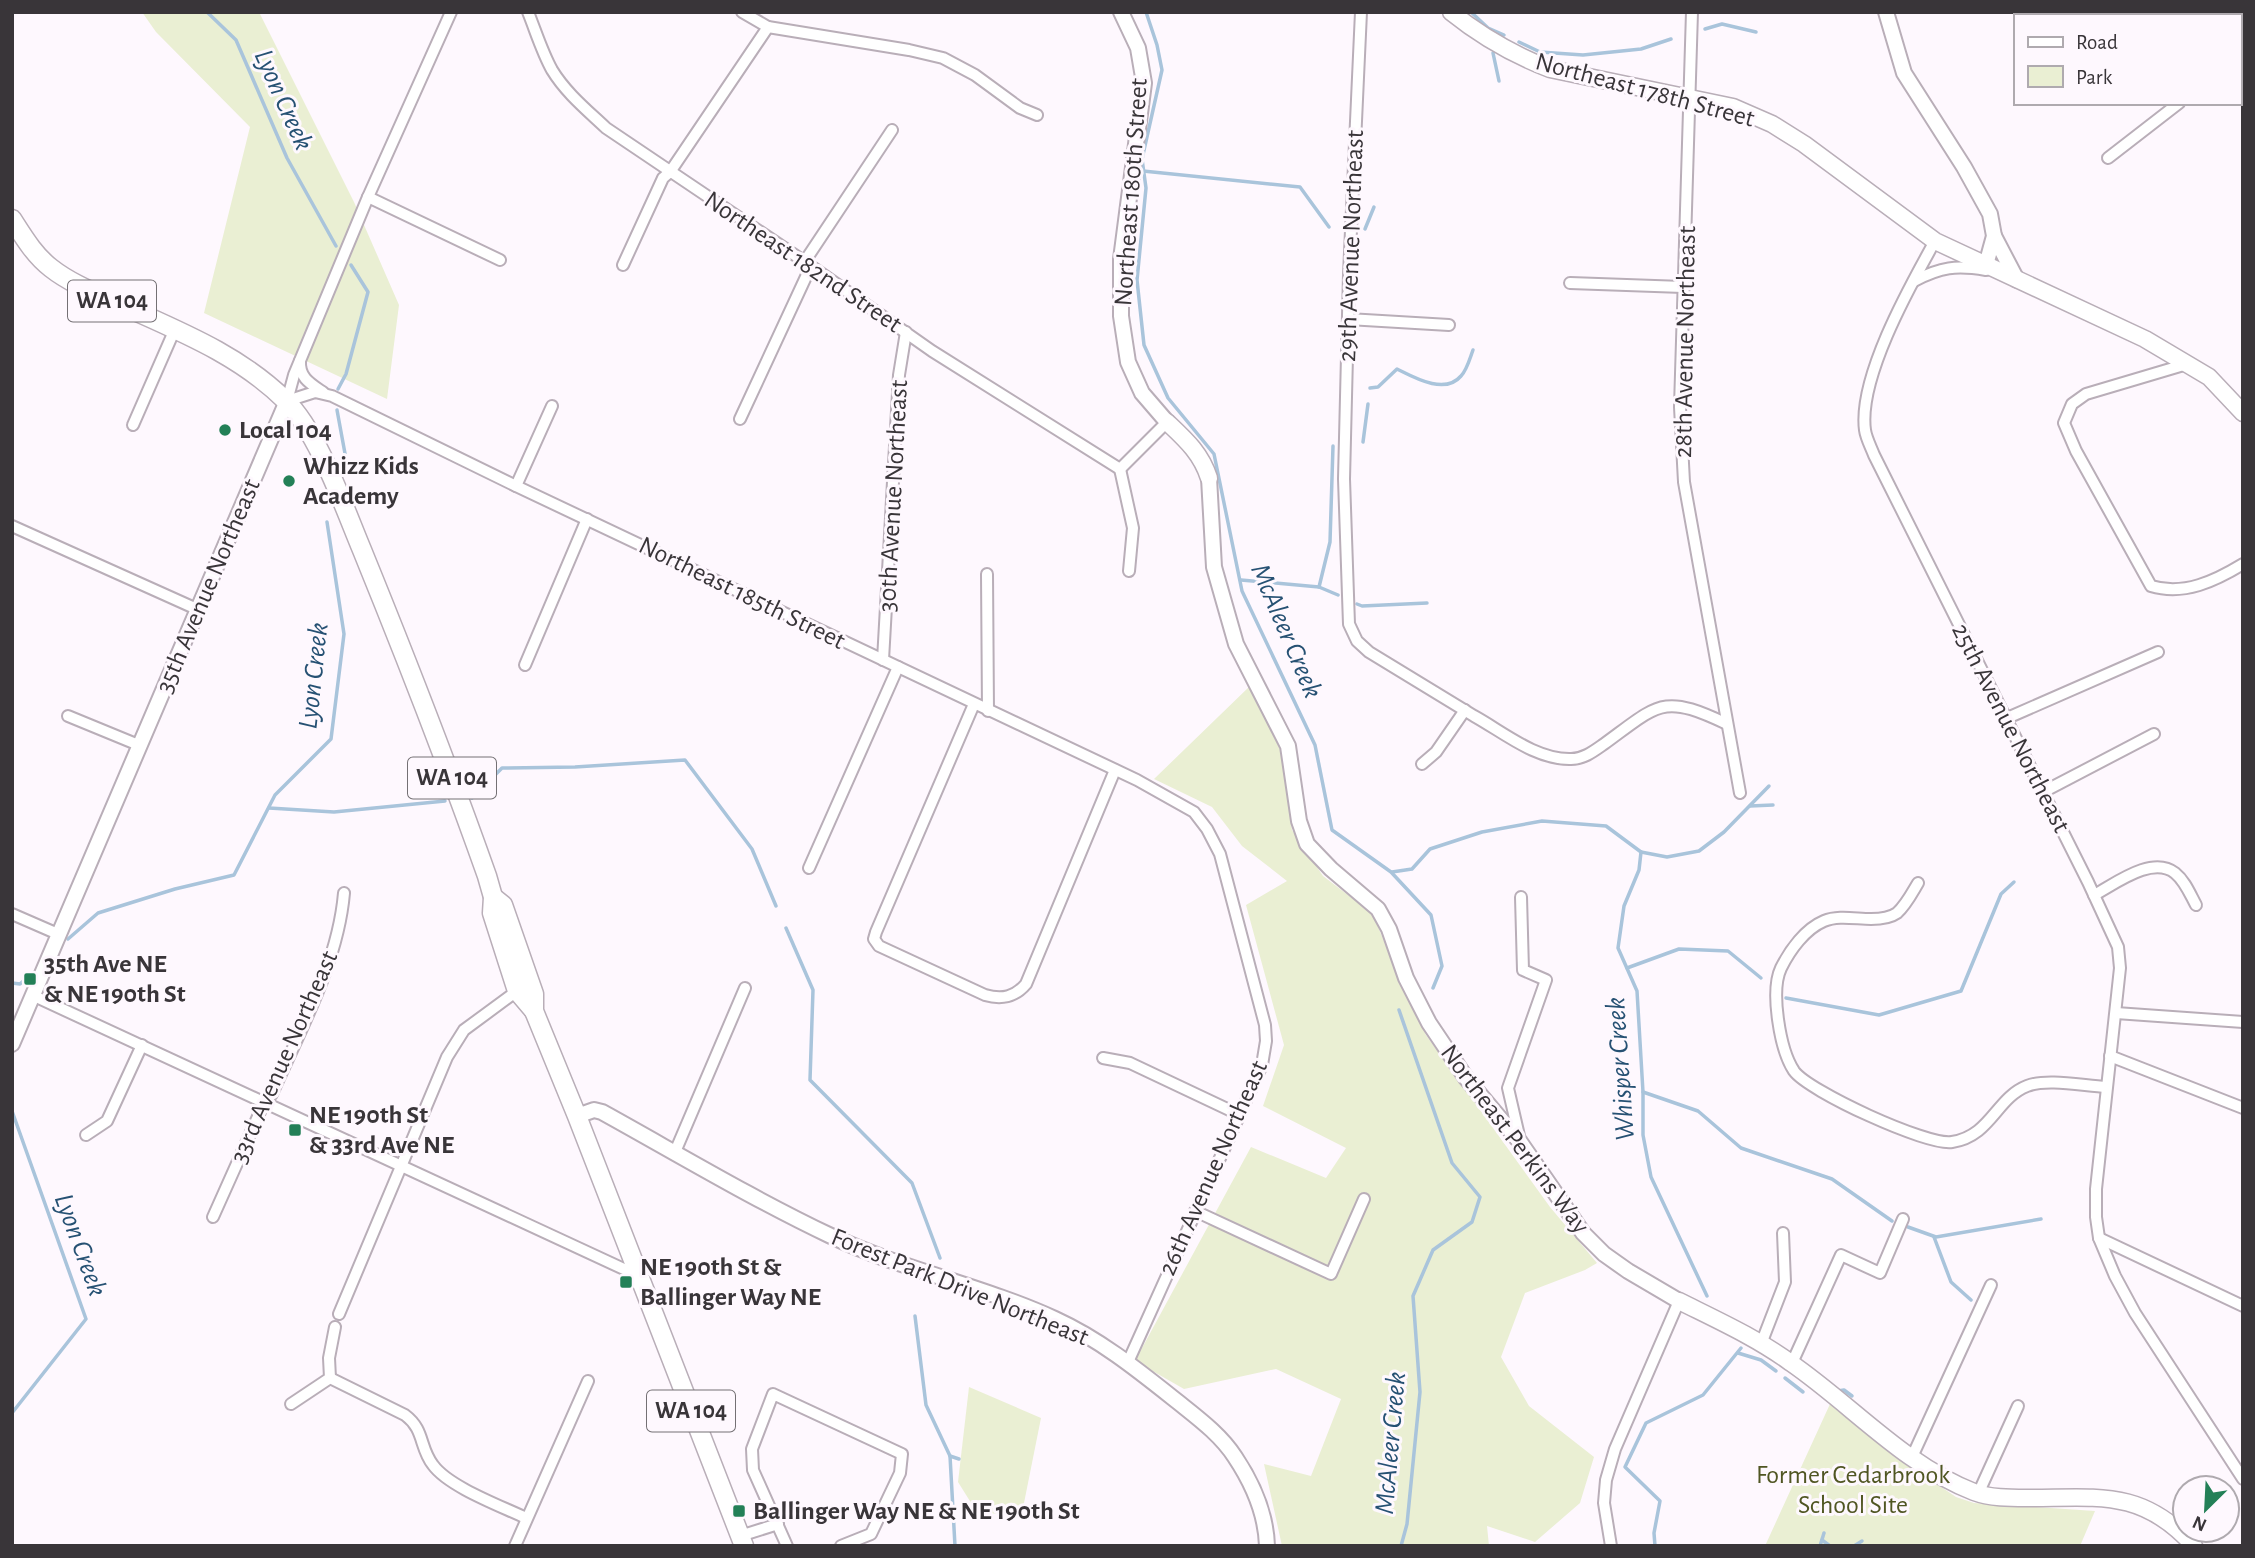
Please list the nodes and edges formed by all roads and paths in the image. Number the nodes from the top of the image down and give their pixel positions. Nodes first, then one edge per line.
1 (451, 12) edge
2 (528, 12) edge
3 (743, 12) edge
4 (1121, 12) edge
5 (1360, 12) edge
6 (1451, 12) edge
7 (1692, 12) edge
8 (1886, 12) edge
9 (768, 27) junction
10 (1690, 97) junction
11 (2176, 105) edge
12 (1037, 115) dead end
13 (892, 130) dead end
14 (2108, 159) dead end
15 (670, 172) junction
16 (368, 197) junction
17 (12, 219) edge
18 (1994, 236) junction
19 (1935, 241) junction
20 (500, 260) dead end
21 (808, 264) junction
22 (623, 265) dead end
23 (1993, 269) junction
24 (2017, 280) junction
25 (1912, 282) junction
26 (1570, 283) dead end
27 (1683, 287) junction
28 (1348, 319) junction
29 (1449, 325) dead end
30 (174, 329) junction
31 (906, 332) junction
32 (301, 358) junction
33 (2188, 364) junction
34 (324, 393) junction
35 (287, 401) junction
36 (552, 406) dead end
37 (2243, 412) edge
38 (740, 419) dead end
39 (1167, 422) junction
40 (133, 425) dead end
41 (1120, 469) junction
42 (1209, 478) joint
43 (516, 486) junction
44 (587, 519) junction
45 (12, 526) edge
46 (2243, 564) edge
47 (1129, 571) dead end
48 (987, 574) dead end
49 (199, 610) junction
50 (2158, 652) dead end
51 (883, 660) junction
52 (525, 665) dead end
53 (898, 667) junction
54 (974, 704) junction
55 (1465, 710) junction
56 (988, 711) junction
57 (68, 716) dead end
58 (2005, 719) junction
59 (1727, 724) junction
60 (2154, 734) dead end
61 (141, 746) junction
62 (1422, 764) dead end
63 (1115, 770) junction
64 (2043, 792) junction
65 (1741, 793) dead end
66 (1194, 812) joint
67 (809, 868) dead end
68 (1919, 883) dead end
69 (344, 893) dead end
70 (2094, 895) junction
71 (493, 897) junction
72 (1521, 897) dead end
73 (2196, 905) dead end
74 (12, 914) edge
75 (58, 934) junction
76 (745, 988) dead end
77 (517, 991) junction
78 (32, 995) junction
79 (534, 1011) junction
80 (2116, 1013) junction
81 (2243, 1022) edge
82 (12, 1044) edge
83 (142, 1045) junction
84 (2110, 1056) junction
85 (1103, 1058) dead end
86 (2106, 1087) junction
87 (264, 1103) junction
88 (2243, 1108) edge
89 (1240, 1115) junction
90 (578, 1116) junction
91 (86, 1135) dead end
92 (1520, 1142) junction
93 (675, 1152) junction
94 (402, 1166) junction
95 (1364, 1199) dead end
96 (1195, 1211) junction
97 (213, 1217) dead end
98 (1903, 1219) dead end
99 (1783, 1233) dead end
100 (2099, 1238) junction
101 (639, 1276) junction
102 (1991, 1285) dead end
103 (1679, 1301) junction
104 (2243, 1306) edge
105 (339, 1314) dead end
106 (334, 1327) dead end
107 (1761, 1344) junction
108 (1128, 1363) junction
109 (1792, 1363) junction
110 (330, 1378) junction
111 (588, 1381) dead end
112 (291, 1404) dead end
113 (2018, 1406) dead end
114 (1912, 1457) junction
115 (2243, 1479) edge
116 (1978, 1494) junction
117 (526, 1518) junction
118 (778, 1524) junction
119 (742, 1541) edge
120 (514, 1546) edge
121 (787, 1546) edge
122 (841, 1546) edge
123 (1267, 1546) edge
124 (1611, 1546) edge
125 (2193, 1546) edge

1 - 16 street, 35th Avenue Northeast
2 - 15 street, Northeast 182nd Street
3 - 9 street
4 - 39 street, Northeast 180th Street
5 - 28 street, 29th Avenue Northeast
6 - 10 main road, Northeast 178th Street
7 - 10 street, 28th Avenue Northeast
8 - 18 street
9 - 12 street
9 - 15 street
10 - 19 main road, Northeast 178th Street
10 - 27 street, 28th Avenue Northeast
11 - 14 street
13 - 21 street
15 - 21 street, Northeast 182nd Street
15 - 22 street
16 - 20 street
16 - 32 street, 35th Avenue Northeast
17 - 30 main road, WA 104
18 - 23 street
18 - 24 street
19 - 23 main road, Northeast 178th Street
19 - 25 street, 25th Avenue Northeast
21 - 31 street, Northeast 182nd Street
21 - 38 street
23 - 24 main road, Northeast 178th Street
23 - 25 street
24 - 33 main road, Northeast 178th Street
25 - 58 street, 25th Avenue Northeast
26 - 27 street
27 - 59 street, 28th Avenue Northeast
28 - 29 street
28 - 55 street, 29th Avenue Northeast
30 - 35 main road, WA 104
30 - 40 street
31 - 41 street, Northeast 182nd Street
31 - 51 street, 30th Avenue Northeast
32 - 34 street
32 - 35 street, 35th Avenue Northeast
33 - 37 main road, Northeast 178th Street
33 - 46 street
34 - 35 street
34 - 43 street, Northeast 185th Street
35 - 49 street, 35th Avenue Northeast
35 - 71 main road, WA 104
36 - 43 street
39 - 41 street
39 - 42 main road, Northeast Perkins Way
41 - 47 street
42 - 92 street, Northeast Perkins Way
43 - 44 street, Northeast 185th Street
44 - 51 street, Northeast 185th Street
44 - 52 street
45 - 49 street
48 - 56 street
49 - 61 street, 35th Avenue Northeast
50 - 58 street
51 - 53 street, Northeast 185th Street
53 - 54 street, Northeast 185th Street
53 - 67 street
54 - 56 street, Northeast 185th Street
54 - 63 street
55 - 59 street, 29th Avenue Northeast
55 - 62 street
56 - 63 street, Northeast 185th Street
57 - 61 street
58 - 64 street, 25th Avenue Northeast
59 - 65 street, 28th Avenue Northeast
60 - 64 street
61 - 75 street, 35th Avenue Northeast
63 - 66 street, Northeast 185th Street
64 - 70 street, 25th Avenue Northeast
66 - 89 street, 26th Avenue Northeast
68 - 86 street
69 - 87 street, 33rd Avenue Northeast
70 - 73 street
70 - 80 street, 25th Avenue Northeast
71 - 77 main road, WA 104
71 - 79 main road, WA 104
72 - 92 street
74 - 75 street
75 - 78 street, 35th Avenue Northeast
76 - 93 street
77 - 79 main road, WA 104
77 - 94 street
78 - 82 street, 35th Avenue Northeast
78 - 83 street
79 - 90 main road, WA 104
80 - 81 street
80 - 84 street, 25th Avenue Northeast
83 - 87 street
83 - 91 street
84 - 86 street, 25th Avenue Northeast
84 - 88 street
85 - 89 street
86 - 100 street, 25th Avenue Northeast
87 - 94 street
87 - 97 street, 33rd Avenue Northeast
89 - 96 street, 26th Avenue Northeast
90 - 93 street, Forest Park Drive Northeast
90 - 101 main road, WA 104
92 - 103 street, Northeast Perkins Way
93 - 108 street, Forest Park Drive Northeast
94 - 101 street
94 - 105 street
95 - 96 street
96 - 108 street, 26th Avenue Northeast
98 - 109 street
99 - 107 street
100 - 104 street
100 - 115 street, 25th Avenue Northeast
101 - 119 main road, WA 104
102 - 114 street
103 - 107 main road, Northeast Perkins Way
103 - 124 street
106 - 110 street
107 - 109 main road, Northeast Perkins Way
108 - 123 street, Forest Park Drive Northeast
109 - 114 main road, Northeast Perkins Way
110 - 112 street
110 - 117 street
111 - 117 street
113 - 116 street
114 - 116 main road, Northeast Perkins Way
116 - 125 main road, Northeast Perkins Way
117 - 120 street
118 - 119 street
118 - 121 street
118 - 122 street

